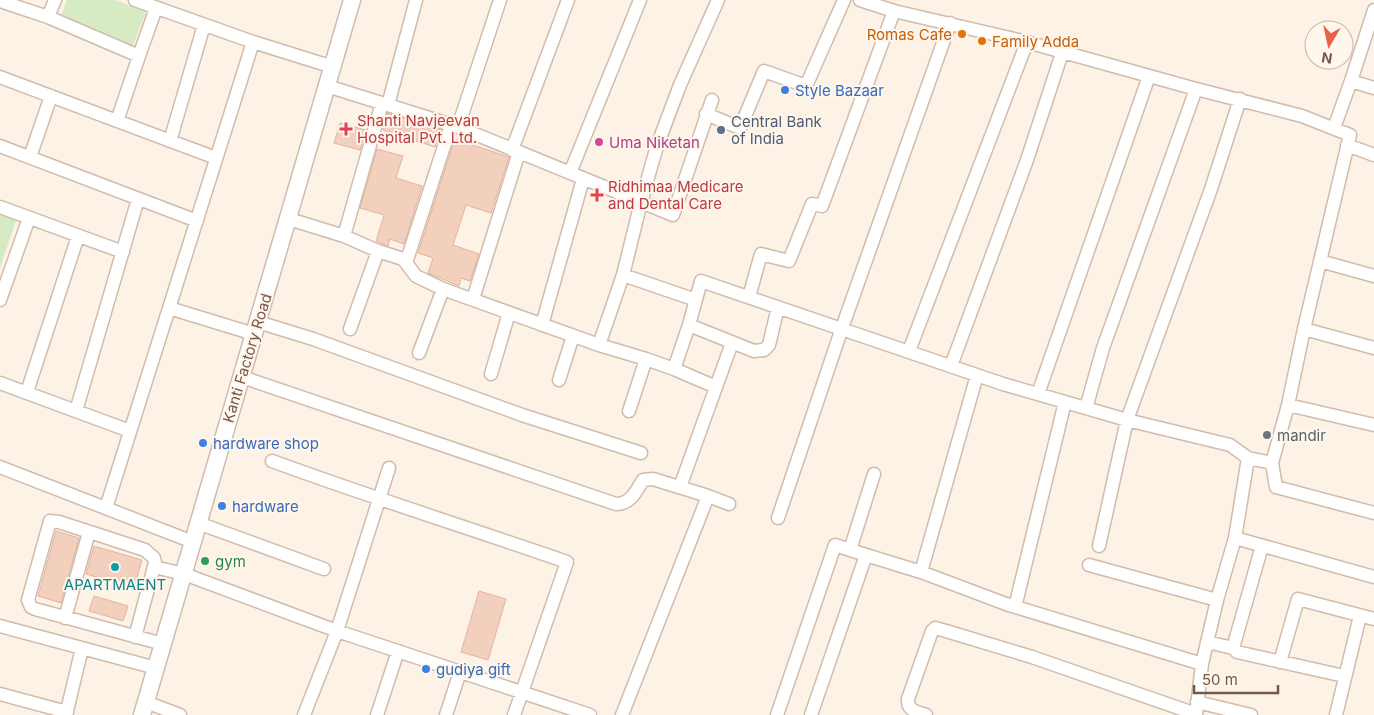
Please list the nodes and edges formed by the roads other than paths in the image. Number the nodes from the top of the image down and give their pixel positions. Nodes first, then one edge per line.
1 (55, 0) edge
2 (135, 0) edge
3 (352, 0) edge
4 (416, 0) edge
5 (500, 0) edge
6 (568, 0) edge
7 (640, 0) edge
8 (718, 0) edge
9 (844, 0) edge
10 (860, 0) edge
11 (0, 1) edge
12 (156, 8) junction
13 (1374, 10) edge
14 (894, 11) junction
15 (48, 17) junction
16 (950, 24) junction
17 (204, 25) junction
18 (253, 42) junction
19 (1027, 42) junction
20 (1062, 53) junction
21 (139, 56) junction
22 (333, 67) junction
23 (1150, 76) junction
24 (0, 77) edge
25 (1351, 81) junction
26 (327, 86) junction
27 (1374, 88) edge
28 (1196, 90) junction
29 (51, 96) junction
30 (1240, 99) junction
31 (712, 100) dead end
32 (385, 104) junction
33 (706, 114) junction
34 (118, 121) junction
35 (454, 126) junction
36 (1334, 128) junction
37 (170, 141) junction
38 (0, 146) edge
39 (1347, 146) junction
40 (515, 151) junction
41 (1374, 155) edge
42 (30, 157) junction
43 (216, 158) junction
44 (570, 173) junction
45 (583, 179) junction
46 (138, 199) junction
47 (640, 202) junction
48 (0, 207) edge
49 (29, 218) junction
50 (289, 219) junction
51 (196, 221) junction
52 (78, 236) junction
53 (344, 236) junction
54 (378, 251) junction
55 (123, 252) junction
56 (1320, 261) junction
57 (406, 263) junction
58 (623, 275) junction
59 (1374, 276) edge
60 (443, 289) junction
61 (748, 297) junction
62 (473, 299) junction
63 (0, 300) edge
64 (696, 300) junction
65 (778, 307) junction
66 (169, 308) junction
67 (509, 313) junction
68 (542, 325) junction
69 (689, 325) junction
70 (256, 328) junction
71 (842, 328) junction
72 (1304, 328) junction
73 (350, 329) dead end
74 (573, 336) junction
75 (732, 343) junction
76 (599, 345) junction
77 (1374, 348) edge
78 (909, 351) junction
79 (419, 353) dead end
80 (646, 358) junction
81 (951, 366) junction
82 (674, 368) junction
83 (491, 374) dead end
84 (977, 375) junction
85 (242, 377) junction
86 (559, 380) dead end
87 (0, 382) edge
88 (716, 387) junction
89 (27, 392) junction
90 (1038, 394) junction
91 (1065, 402) junction
92 (1288, 405) junction
93 (1086, 408) junction
94 (76, 411) junction
95 (629, 411) dead end
96 (1127, 420) junction
97 (1374, 425) edge
98 (130, 431) junction
99 (641, 453) dead end
100 (1248, 458) junction
101 (272, 461) dead end
102 (1272, 463) junction
103 (0, 467) edge
104 (389, 468) dead end
105 (874, 474) dead end
106 (680, 487) junction
107 (708, 496) junction
108 (380, 500) junction
109 (729, 504) dead end
110 (106, 508) junction
111 (1374, 513) edge
112 (778, 518) dead end
113 (198, 523) junction
114 (89, 532) junction
115 (1235, 538) junction
116 (193, 542) junction
117 (1099, 546) dead end
118 (1262, 546) junction
119 (850, 550) junction
120 (866, 555) junction
121 (1089, 565) dead end
122 (154, 567) junction
123 (324, 569) dead end
124 (921, 572) junction
125 (184, 574) junction
126 (1374, 576) edge
127 (1217, 600) junction
128 (1016, 607) junction
129 (1360, 616) junction
130 (65, 618) junction
131 (1374, 619) edge
132 (0, 626) edge
133 (337, 631) junction
134 (135, 637) junction
135 (1207, 642) junction
136 (163, 644) junction
137 (82, 648) junction
138 (1233, 648) junction
139 (398, 652) junction
140 (1280, 662) junction
141 (1202, 664) junction
142 (156, 668) junction
143 (460, 672) junction
144 (1344, 676) junction
145 (522, 693) junction
146 (0, 694) edge
147 (144, 709) edge
148 (1196, 710) edge
149 (561, 711) edge
150 (66, 714) edge
151 (180, 715) edge
152 (304, 715) edge
153 (377, 715) edge
154 (446, 715) edge
155 (514, 715) edge
156 (590, 715) edge
157 (622, 715) edge
158 (778, 715) edge
159 (811, 715) edge
160 (926, 715) edge
161 (1252, 715) edge
162 (1336, 715) edge

1 - 15 street
2 - 12 street
3 - 22 street, Kanti Factory Road
4 - 32 street
5 - 35 street
6 - 40 street
7 - 44 street
8 - 47 street
9 - 33 street
10 - 14 street
11 - 15 street
12 - 17 street
12 - 21 street
13 - 25 street
14 - 16 street
14 - 61 street
15 - 21 street
16 - 19 street
16 - 71 street
17 - 18 street
17 - 37 street
18 - 22 street
18 - 43 street
19 - 20 street
19 - 78 street
20 - 23 street
20 - 81 street
21 - 34 street
22 - 26 street, Kanti Factory Road
23 - 28 street
23 - 90 street
24 - 29 street
25 - 27 street
25 - 36 street
26 - 32 street
26 - 50 street, Kanti Factory Road
28 - 30 street
28 - 93 street
29 - 34 street
29 - 42 street
30 - 36 street
30 - 96 street
31 - 33 street
32 - 35 street
32 - 53 street
33 - 47 street
34 - 37 street
35 - 40 street
35 - 57 street
36 - 39 street
37 - 43 street
38 - 42 street
39 - 41 street
39 - 56 street
40 - 44 street
40 - 62 street
42 - 46 street
43 - 51 street
44 - 45 street
45 - 47 street
45 - 68 street
46 - 51 street
46 - 55 street
47 - 58 street
48 - 49 street
49 - 52 street
49 - 63 street
50 - 53 street
50 - 70 street, Kanti Factory Road
51 - 66 street
52 - 55 street
52 - 89 street
53 - 54 street
54 - 57 street
54 - 73 street
55 - 94 street
56 - 59 street
56 - 72 street
57 - 60 street
58 - 64 street
58 - 76 street
60 - 62 street
60 - 79 street
61 - 64 street
61 - 65 street
62 - 67 street
64 - 69 street
65 - 71 street
65 - 75 street
66 - 70 street
66 - 98 street
67 - 68 street
67 - 83 street
68 - 74 street
69 - 75 street
69 - 82 street
70 - 85 street, Kanti Factory Road
70 - 99 street
71 - 78 street
71 - 112 street
72 - 77 street
72 - 92 street
74 - 76 street
74 - 86 street
75 - 88 street
76 - 80 street
78 - 81 street
80 - 82 street
80 - 95 street
81 - 84 street
82 - 88 street
84 - 90 street
84 - 124 street
85 - 106 street
85 - 113 street, Kanti Factory Road
87 - 89 street
88 - 106 street
89 - 94 street
90 - 91 street
91 - 93 street
91 - 128 street
92 - 97 street
92 - 102 street
93 - 96 street
94 - 98 street
96 - 100 street
96 - 117 street
98 - 110 street
100 - 102 street
100 - 115 street
101 - 108 street
102 - 111 street
103 - 110 street
104 - 108 street
105 - 119 street
106 - 107 street
107 - 109 street
107 - 157 street
108 - 133 street
108 - 145 street
110 - 116 street
113 - 116 street, Kanti Factory Road
113 - 123 street
114 - 122 street
114 - 130 street
114 - 130 street
115 - 118 street
115 - 127 street
116 - 125 street, Kanti Factory Road
118 - 126 street
118 - 138 street
119 - 120 street
119 - 158 street
120 - 124 street
120 - 159 street
121 - 127 street
122 - 125 street
122 - 134 street
124 - 128 street
125 - 133 street
125 - 136 street, Kanti Factory Road
127 - 135 street
128 - 141 street
129 - 131 street
129 - 140 street
129 - 144 street
130 - 134 street
132 - 137 street
133 - 139 street
133 - 152 street
134 - 136 street
135 - 138 street
135 - 141 street
136 - 142 street, Kanti Factory Road
137 - 142 street
137 - 150 street
138 - 140 street
139 - 143 street
139 - 153 street
140 - 144 street
141 - 148 street
142 - 147 street, Kanti Factory Road
143 - 145 street
143 - 154 street
144 - 162 street
145 - 149 street
145 - 155 street
146 - 150 street
147 - 151 street
148 - 160 street
148 - 161 street
149 - 156 street

